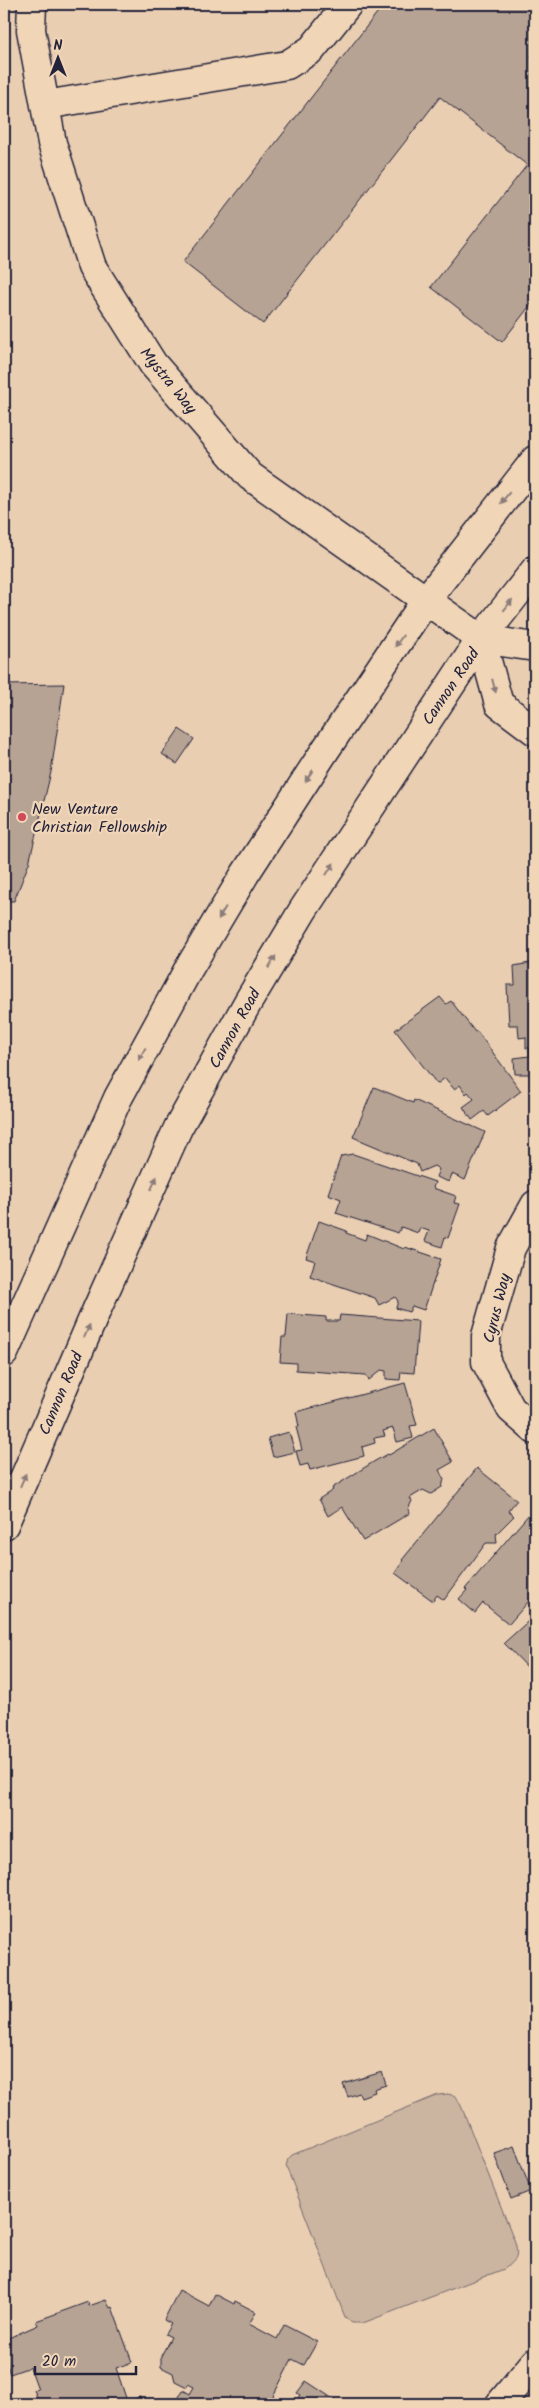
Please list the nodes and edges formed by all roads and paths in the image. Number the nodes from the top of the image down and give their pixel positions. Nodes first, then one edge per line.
1 (32, 4) edge
2 (348, 4) edge
3 (45, 105) junction
4 (535, 460) edge
5 (535, 570) edge
6 (426, 600) junction
7 (481, 639) junction
8 (535, 646) edge
9 (535, 731) edge
10 (535, 1205) edge
11 (4, 1354) edge
12 (535, 1430) edge
13 (4, 1525) edge
14 (535, 2362) edge
15 (500, 2404) edge

1 - 3 street, Mystra Way
2 - 3 street
3 - 6 street, Mystra Way
4 -> 6 street
7 -> 5 street, Cannon Road
6 - 7 street, Mystra Way
6 -> 11 street
7 - 8 street
7 -> 9 street
13 -> 7 street, Cannon Road
10 - 12 street, Cyrus Way
14 - 15 street

